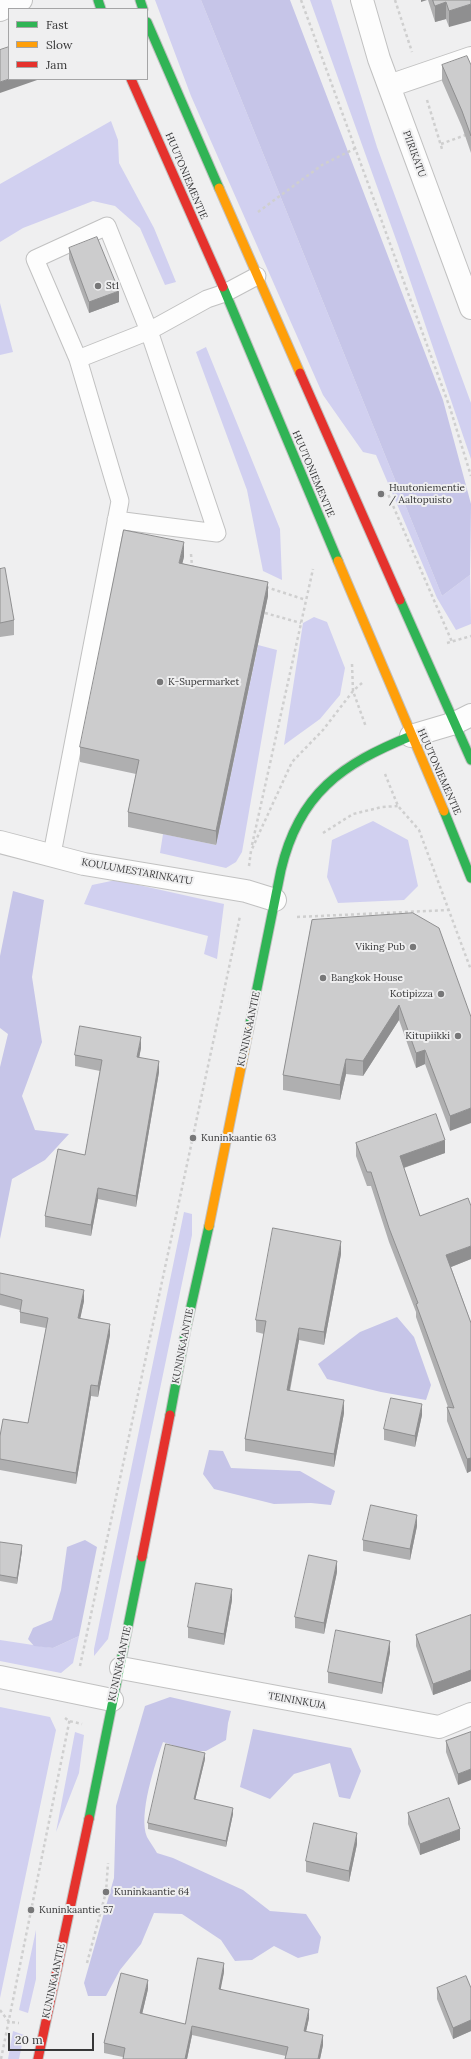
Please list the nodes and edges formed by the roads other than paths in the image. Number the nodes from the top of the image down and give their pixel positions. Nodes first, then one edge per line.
1 (21, 0) edge
2 (362, 0) edge
3 (0, 10) edge
4 (148, 24) edge
5 (471, 58) edge
6 (131, 80) edge
7 (389, 86) junction
8 (257, 276) junction
9 (225, 293) junction
10 (471, 308) edge
11 (149, 331) junction
12 (78, 359) junction
13 (116, 520) junction
14 (463, 719) edge
15 (411, 736) junction
16 (471, 760) edge
17 (0, 842) edge
18 (52, 854) junction
19 (471, 878) edge
20 (275, 900) junction
21 (121, 1668) junction
22 (0, 1677) edge
23 (112, 1700) junction
24 (471, 1714) edge
25 (38, 2059) edge

1 - 3 street
2 - 7 street, PIIRIKATU
4 - 8 main road
5 - 7 street
6 - 9 main road, HUUTONIEMENTIE
7 - 10 street, PIIRIKATU
8 - 9 lane
8 - 14 main road
9 - 11 lane
9 - 15 main road, HUUTONIEMENTIE
11 - 12 lane
11 - 12 lane
11 - 13 lane
12 - 13 lane
13 - 18 lane
14 - 15 street, KUNINKAANTIE
14 - 16 main road
15 - 19 main road, HUUTONIEMENTIE
15 - 20 main road, KUNINKAANTIE
17 - 18 street, KOULUMESTARINKATU
18 - 20 street, KOULUMESTARINKATU
20 - 21 main road, KUNINKAANTIE
21 - 23 main road, KUNINKAANTIE
21 - 24 street, TEININKUJA
22 - 23 street
23 - 25 main road, KUNINKAANTIE

